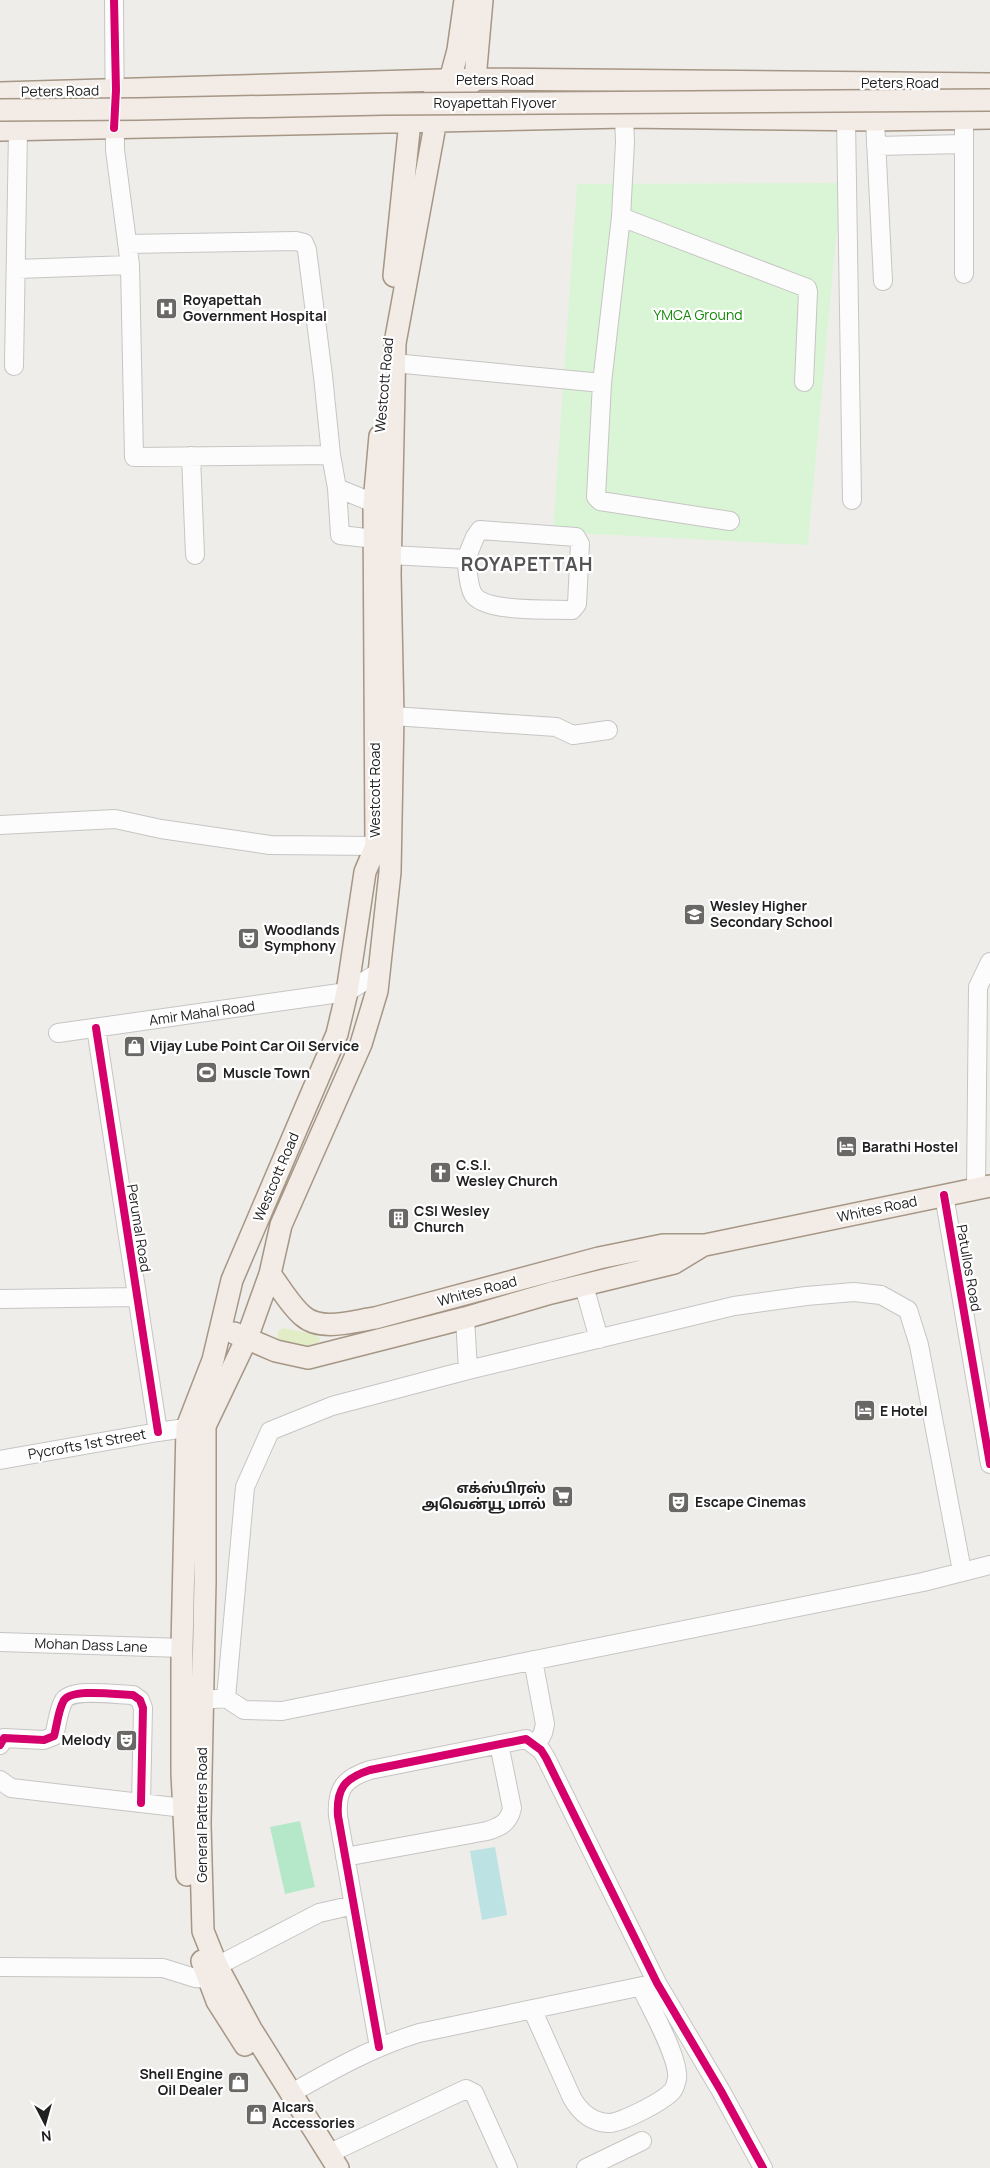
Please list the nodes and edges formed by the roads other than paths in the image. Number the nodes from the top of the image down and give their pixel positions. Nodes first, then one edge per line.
1 (114, 0) edge
2 (466, 0) edge
3 (482, 0) edge
4 (474, 79) junction
5 (450, 80) junction
6 (990, 84) edge
7 (116, 90) junction
8 (0, 93) edge
9 (990, 100) edge
10 (0, 110) edge
11 (624, 117) junction
12 (990, 118) edge
13 (964, 119) junction
14 (436, 120) junction
15 (846, 120) junction
16 (875, 120) junction
17 (410, 121) junction
18 (114, 128) junction
19 (9, 130) edge
20 (964, 144) junction
21 (876, 146) junction
22 (620, 217) junction
23 (127, 244) junction
24 (130, 265) junction
25 (16, 269) junction
26 (964, 274) dead end
27 (883, 281) dead end
28 (394, 363) junction
29 (14, 366) dead end
30 (804, 382) dead end
31 (602, 384) junction
32 (331, 455) junction
33 (191, 456) junction
34 (337, 488) junction
35 (852, 500) dead end
36 (374, 503) junction
37 (730, 521) dead end
38 (375, 539) junction
39 (194, 555) dead end
40 (390, 556) junction
41 (466, 559) junction
42 (393, 716) junction
43 (608, 730) dead end
44 (0, 826) edge
45 (376, 846) junction
46 (990, 962) edge
47 (379, 972) junction
48 (347, 992) junction
49 (96, 1028) junction
50 (58, 1033) dead end
51 (983, 1187) edge
52 (944, 1195) junction
53 (705, 1244) junction
54 (270, 1274) junction
55 (584, 1286) junction
56 (137, 1296) junction
57 (0, 1299) edge
58 (466, 1318) junction
59 (220, 1328) junction
60 (247, 1338) junction
61 (599, 1339) junction
62 (468, 1370) junction
63 (196, 1427) junction
64 (158, 1432) junction
65 (0, 1460) edge
66 (990, 1464) edge
67 (990, 1564) edge
68 (962, 1571) junction
69 (0, 1642) edge
70 (182, 1648) junction
71 (533, 1660) junction
72 (226, 1698) junction
73 (202, 1700) junction
74 (499, 1744) junction
75 (0, 1745) edge
76 (536, 1746) junction
77 (0, 1780) edge
78 (141, 1803) junction
79 (184, 1808) junction
80 (346, 1857) junction
81 (354, 1905) junction
82 (0, 1968) edge
83 (212, 1972) junction
84 (649, 1985) junction
85 (532, 2009) junction
86 (379, 2047) junction
87 (290, 2094) junction
88 (642, 2142) dead end
89 (330, 2163) edge
90 (508, 2168) edge
91 (586, 2168) edge
92 (763, 2168) edge

1 - 7 street
2 - 5 main road
3 - 4 main road
4 - 5 main road, Peters Road
4 - 6 main road, Peters Road
4 - 14 main road
5 - 7 main road, Peters Road
5 - 17 main road
7 - 8 main road, Peters Road
7 - 18 street
9 - 10 main road, Royapettah Flyover, bridge
11 - 14 main road
11 - 15 main road
11 - 22 street
12 - 13 main road
13 - 16 main road
13 - 20 street
14 - 17 main road
14 - 28 main road, Westcott Road
15 - 16 main road
15 - 35 street
16 - 21 street
17 - 18 main road
17 - 36 main road, Westcott Road
18 - 19 main road
18 - 23 street
19 - 25 street
20 - 21 street
20 - 26 street
21 - 27 street
22 - 30 street
22 - 31 street
23 - 24 street
23 - 32 street
24 - 25 street
24 - 33 street
25 - 29 street
28 - 31 street
28 - 40 main road, Westcott Road
31 - 37 street
32 - 33 street
32 - 34 street
33 - 39 street
34 - 36 street
34 - 38 street
36 - 38 main road, Westcott Road
38 - 45 main road, Westcott Road
40 - 41 street
40 - 42 main road, Westcott Road
41 - 41 street
42 - 43 street
42 - 47 main road, Westcott Road
44 - 45 street
45 - 48 main road, Westcott Road
46 - 51 street
47 - 48 street
47 - 54 main road, Westcott Road
48 - 49 street, Amir Mahal Road
48 - 59 main road, Westcott Road
49 - 50 street, Amir Mahal Road
49 - 56 street, Perumal Road
51 - 52 main road, Whites Road
52 - 53 main road, Whites Road
52 - 66 street, Patullos Road
53 - 54 main road, Whites Road
53 - 55 main road, Whites Road
54 - 60 main road, Westcott Road
55 - 58 main road, Whites Road
55 - 61 street
56 - 57 street
56 - 64 street, Perumal Road
58 - 60 main road, Whites Road
58 - 62 street
59 - 60 main road
59 - 63 main road, Westcott Road
60 - 63 main road, Westcott Road
61 - 62 street
61 - 68 street
62 - 72 street
63 - 64 street, Pycrofts 1st Street
63 - 70 main road, General Patters Road
63 - 73 main road, General Patters Road
64 - 65 street, Pycrofts 1st Street
67 - 68 street
68 - 71 street
69 - 70 street, Mohan Dass Lane
70 - 79 main road, General Patters Road
71 - 72 street
71 - 76 street
72 - 73 street
73 - 83 main road, General Patters Road
74 - 76 street
74 - 80 street
74 - 80 street
75 - 78 street
76 - 84 street
77 - 78 street
78 - 79 street
79 - 83 main road, General Patters Road
80 - 81 street
81 - 83 street
81 - 86 street
82 - 83 street
83 - 87 main road, General Patters Road
83 - 89 main road, General Patters Road
84 - 85 street
84 - 85 street
84 - 92 street
85 - 86 street
86 - 87 street
87 - 89 main road, General Patters Road
88 - 91 street
89 - 90 street

